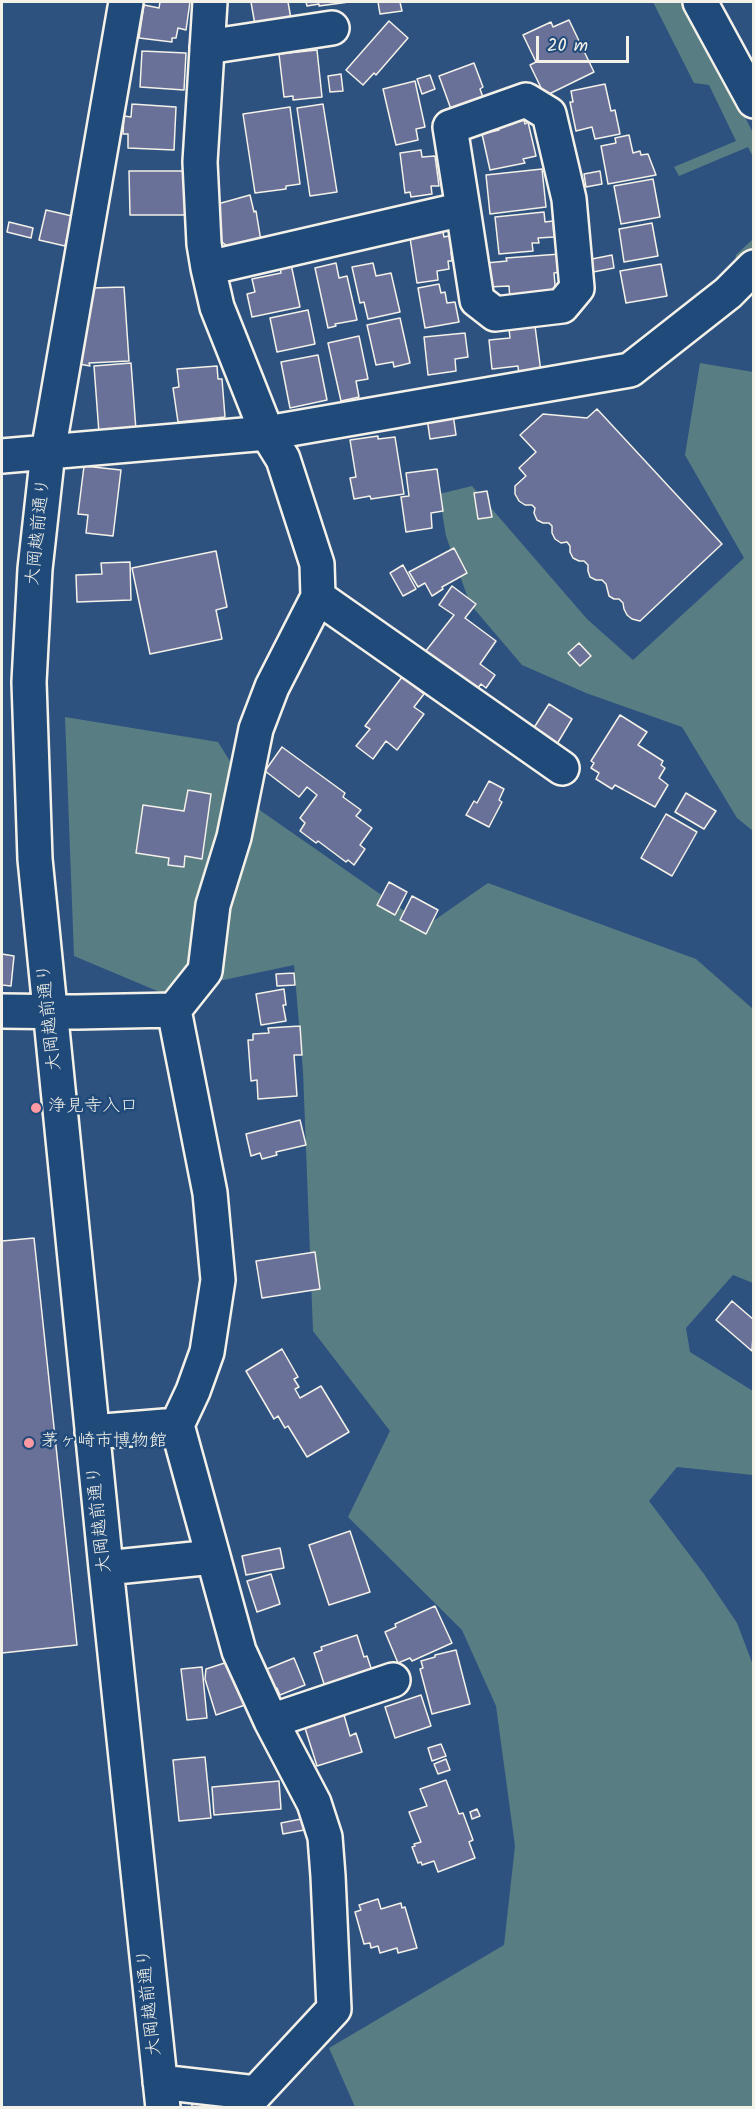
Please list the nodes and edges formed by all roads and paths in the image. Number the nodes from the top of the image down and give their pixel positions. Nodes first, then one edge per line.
1 (126, 2) edge
2 (210, 2) edge
3 (700, 2) edge
4 (332, 28) dead end
5 (207, 47) junction
6 (753, 101) edge
7 (463, 209) junction
8 (753, 267) edge
9 (208, 268) junction
10 (267, 433) junction
11 (48, 452) junction
12 (2, 456) edge
13 (318, 597) junction
14 (562, 768) dead end
15 (174, 1010) junction
16 (2, 1011) edge
17 (50, 1012) junction
18 (177, 1425) junction
19 (92, 1432) junction
20 (213, 1557) junction
21 (106, 1569) junction
22 (393, 1680) dead end
23 (272, 1721) junction
24 (161, 2095) edge
25 (249, 2100) edge

1 - 11 street, 大岡越前通り
2 - 5 street
3 - 6 street
4 - 5 street
5 - 9 street
7 - 7 street
7 - 9 street
8 - 10 street
9 - 10 street
10 - 11 street
10 - 13 street
11 - 12 street
11 - 17 street, 大岡越前通り
13 - 14 street
13 - 15 street
15 - 17 street
15 - 18 street
16 - 17 street
17 - 19 street, 大岡越前通り
18 - 19 street
18 - 20 street
19 - 21 street, 大岡越前通り
20 - 21 street
20 - 23 street
21 - 24 street, 大岡越前通り
22 - 23 street
23 - 25 street
24 - 25 street

